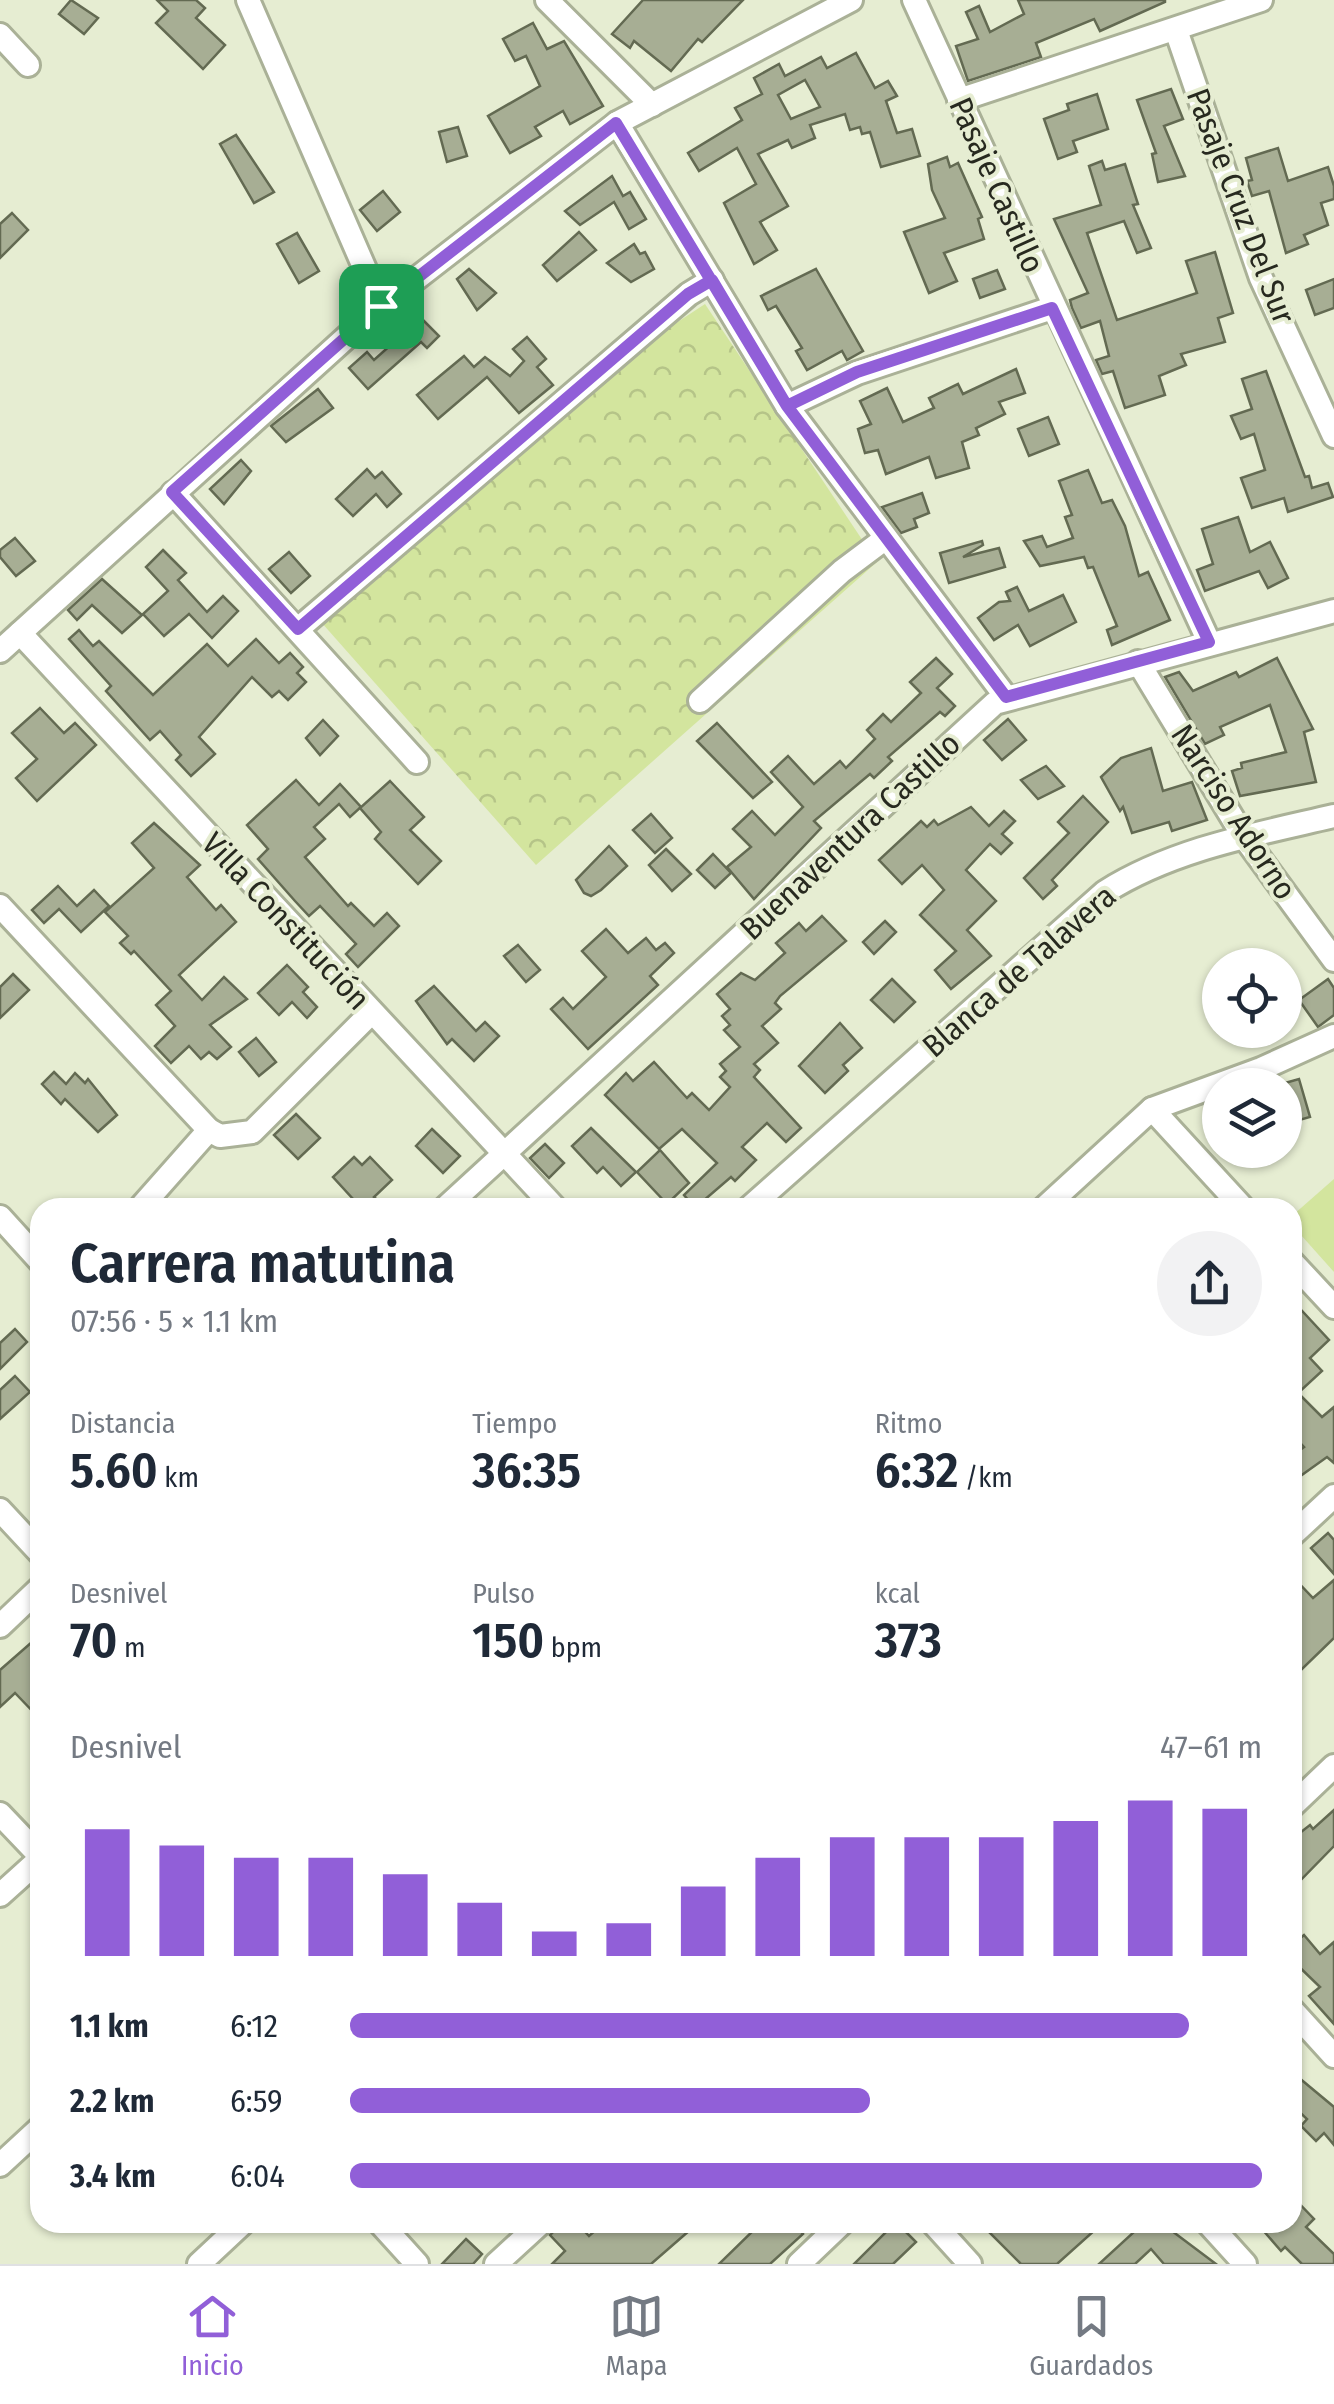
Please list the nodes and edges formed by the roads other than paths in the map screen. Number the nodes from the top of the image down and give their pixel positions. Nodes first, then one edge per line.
1 (248, 0) edge
2 (547, 0) edge
3 (852, 0) edge
4 (914, 0) edge
5 (1261, 0) edge
6 (1176, 30) junction
7 (0, 34) edge
8 (28, 64) dead end
9 (959, 100) junction
10 (652, 105) junction
11 (616, 123) junction
12 (712, 280) junction
13 (381, 306) junction
14 (1052, 308) junction
15 (787, 406) junction
16 (1334, 436) edge
17 (172, 492) junction
18 (886, 538) junction
19 (1334, 611) edge
20 (298, 629) junction
21 (20, 633) junction
22 (1209, 642) junction
23 (0, 651) edge
24 (1138, 662) junction
25 (1006, 697) junction
26 (700, 701) dead end
27 (417, 762) dead end
28 (1334, 816) edge
29 (1244, 836) junction
30 (0, 906) edge
31 (1334, 960) edge
32 (372, 1013) junction
33 (1334, 1036) edge
34 (1152, 1109) junction
35 (209, 1130) junction
36 (505, 1153) junction
37 (149, 1198) edge
38 (456, 1198) edge
39 (546, 1198) edge
40 (760, 1198) edge
41 (1055, 1198) edge
42 (1234, 1198) edge
43 (0, 1217) edge
44 (30, 1250) edge
45 (1302, 1273) edge
46 (1334, 1307) edge
47 (1334, 1496) edge
48 (0, 1510) edge
49 (1302, 1526) edge
50 (30, 1542) edge
51 (30, 1598) edge
52 (0, 1626) edge
53 (1334, 1766) edge
54 (1302, 1796) edge
55 (0, 1814) edge
56 (30, 1846) edge
57 (30, 1866) edge
58 (0, 1895) edge
59 (1302, 2021) edge
60 (1334, 2056) edge
61 (30, 2138) edge
62 (0, 2166) edge
63 (232, 2233) edge
64 (389, 2233) edge
65 (530, 2233) edge
66 (831, 2233) edge
67 (942, 2233) edge
68 (1217, 2233) edge
69 (199, 2264) edge
70 (417, 2264) edge
71 (496, 2264) edge
72 (799, 2264) edge
73 (970, 2264) edge
74 (1245, 2264) edge

1 - 13 street
2 - 10 street
3 - 10 street
4 - 9 street, Pasaje Castillo
5 - 6 street
6 - 9 street
6 - 16 street, Pasaje Cruz Del Sur
7 - 8 street
9 - 14 street, Pasaje Castillo
10 - 11 street
11 - 12 street
11 - 13 street
12 - 15 street
12 - 20 street
13 - 17 street
14 - 15 street
14 - 22 street, Pasaje Castillo
15 - 18 street
17 - 20 street
17 - 21 street
18 - 25 street
18 - 26 street
19 - 22 street, Buenaventura Castillo
20 - 27 street
21 - 23 street
21 - 32 street, Villa Constitución
22 - 24 street, Buenaventura Castillo
24 - 25 street, Buenaventura Castillo
24 - 29 street, Narciso Adorno
25 - 36 street, Buenaventura Castillo
28 - 29 street, Blanca de Talavera
29 - 31 street, Narciso Adorno
29 - 40 street, Blanca de Talavera
30 - 35 street
32 - 35 street
32 - 36 street, Villa Constitución
33 - 34 street
34 - 41 street
34 - 42 street
35 - 37 street
36 - 38 street, Buenaventura Castillo
36 - 39 street, Villa Constitución
43 - 44 street
45 - 46 street
47 - 49 street
48 - 50 street
51 - 52 street
53 - 54 street
55 - 56 street
57 - 58 street
59 - 60 street
61 - 62 street
63 - 69 street
64 - 70 street
65 - 71 street
66 - 72 street
67 - 73 street
68 - 74 street

